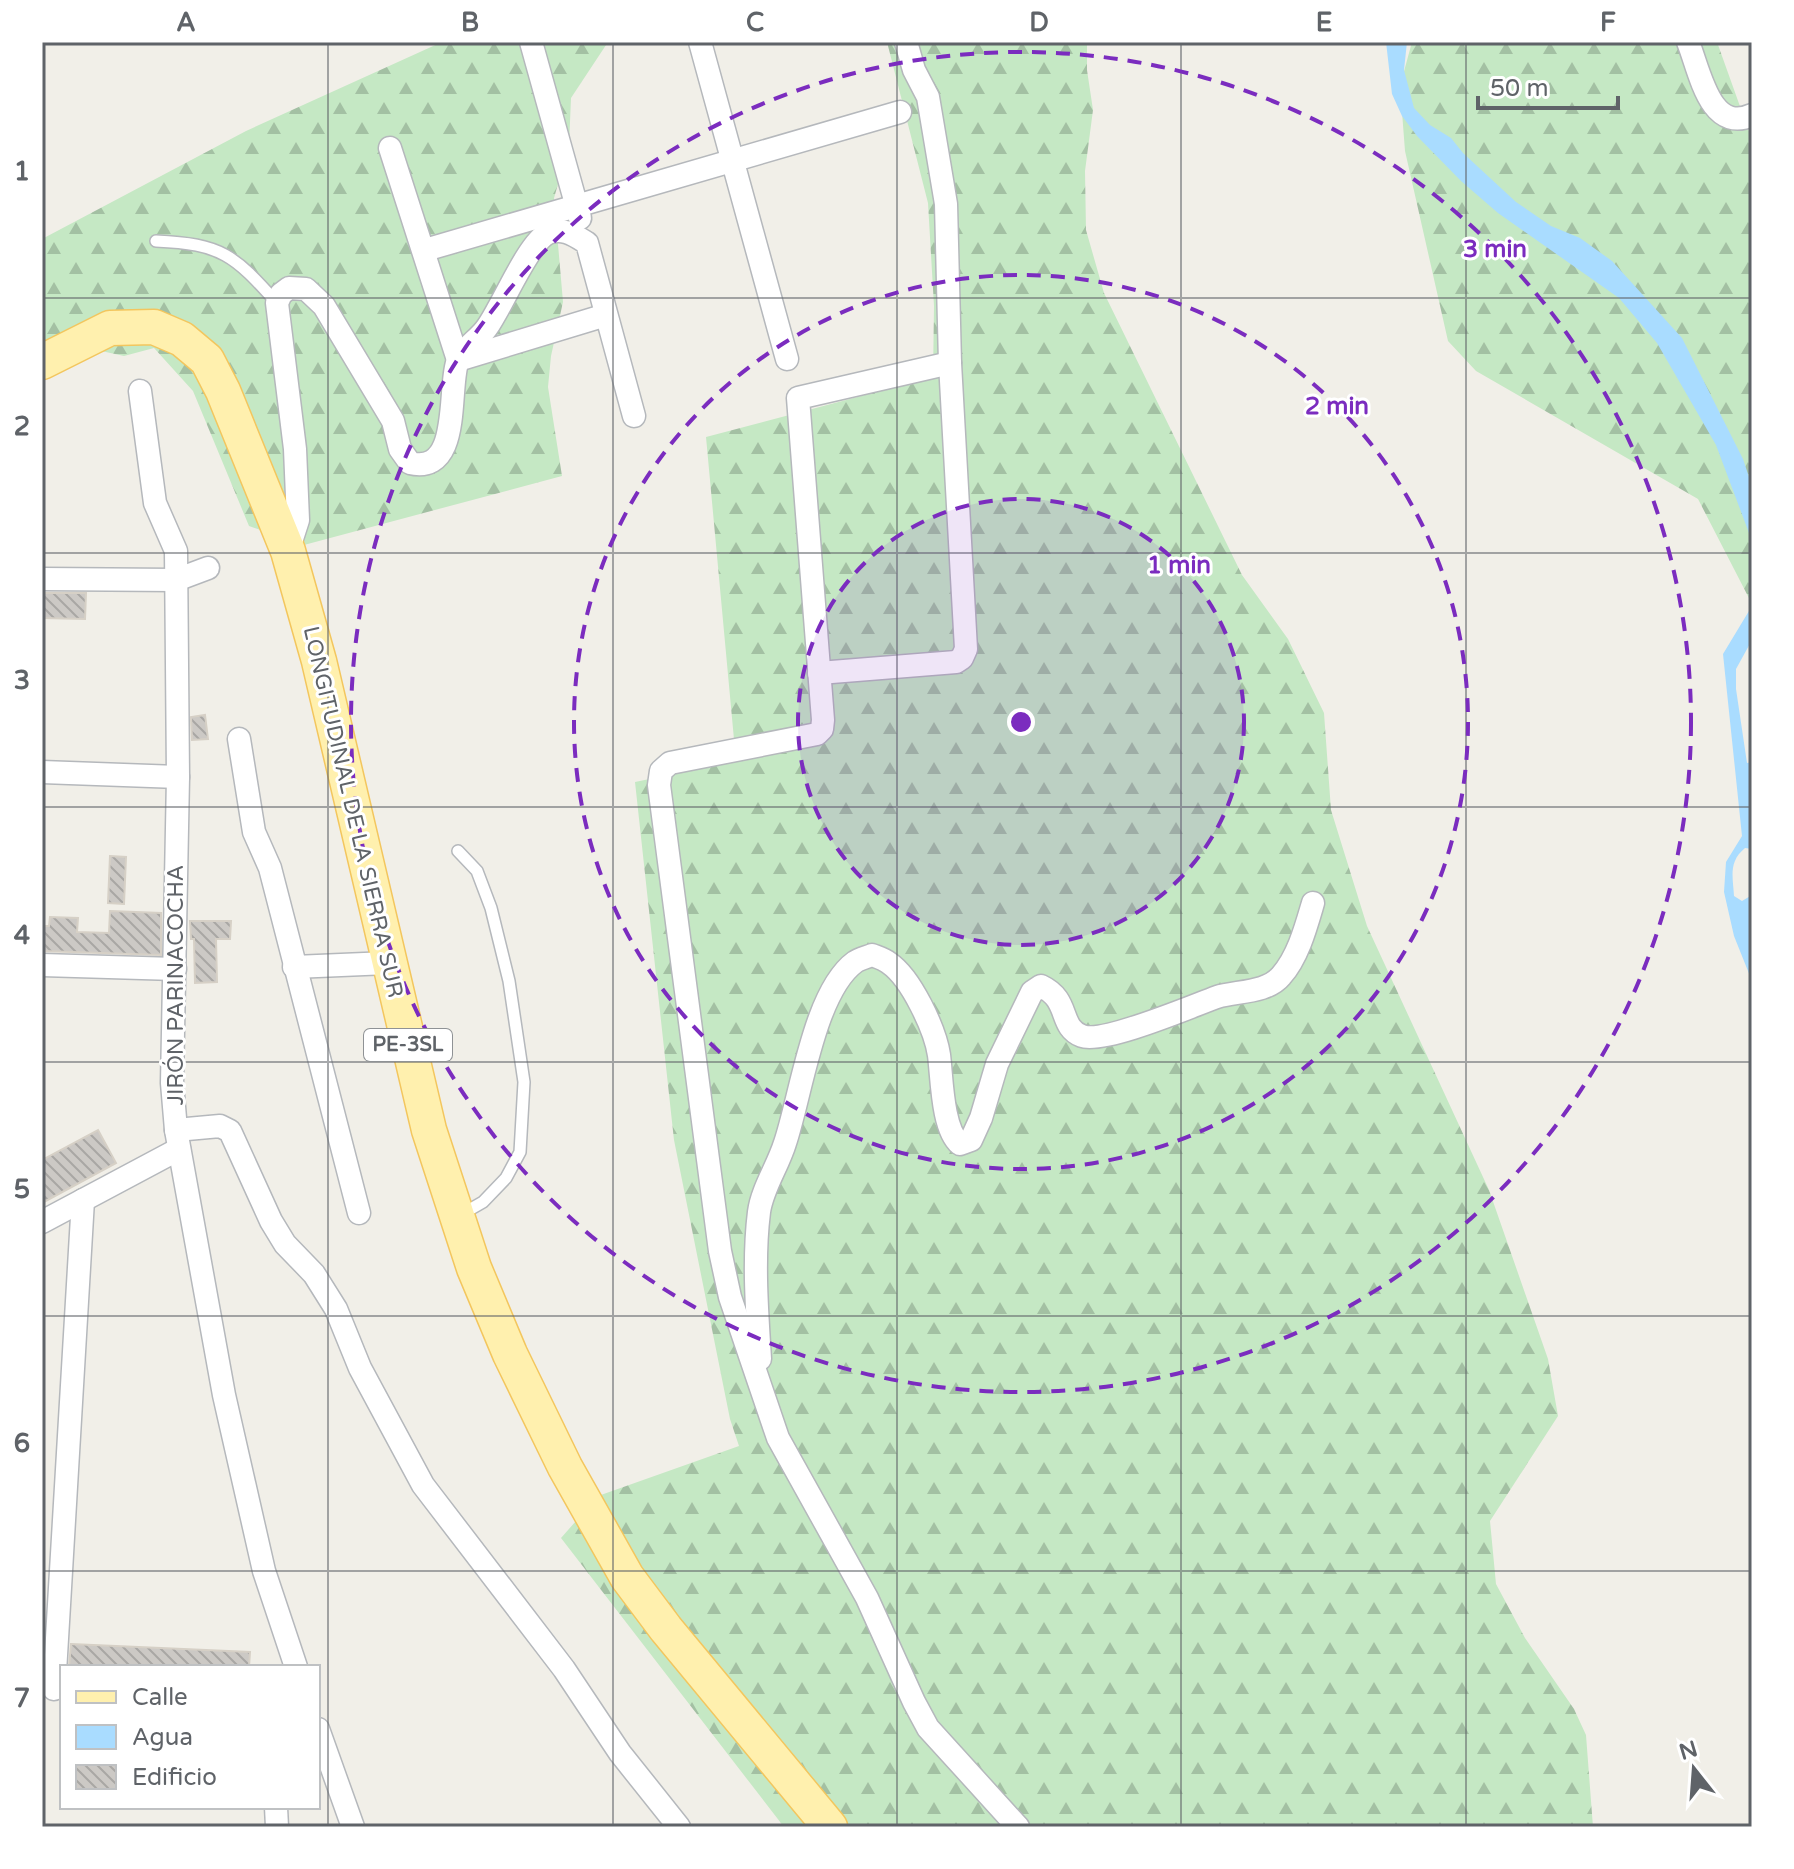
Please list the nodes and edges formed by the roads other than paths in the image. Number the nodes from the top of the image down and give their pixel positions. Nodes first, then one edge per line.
1 (531, 42) edge
2 (700, 42) edge
3 (906, 42) edge
4 (1688, 42) edge
5 (900, 112) dead end
6 (1752, 115) edge
7 (390, 148) dead end
8 (732, 162) junction
9 (577, 206) junction
10 (156, 241) dead end
11 (587, 243) junction
12 (425, 250) junction
13 (277, 303) junction
14 (606, 315) junction
15 (787, 359) dead end
16 (458, 360) junction
17 (42, 362) edge
18 (950, 363) junction
19 (140, 391) dead end
20 (634, 416) dead end
21 (288, 551) junction
22 (208, 568) dead end
23 (42, 579) edge
24 (176, 580) junction
25 (819, 673) junction
26 (239, 739) dead end
27 (42, 772) edge
28 (178, 777) junction
29 (458, 851) dead end
30 (1313, 903) dead end
31 (388, 963) junction
32 (42, 965) edge
33 (294, 967) junction
34 (175, 969) junction
35 (177, 1139) junction
36 (83, 1200) junction
37 (359, 1213) dead end
38 (458, 1217) junction
39 (42, 1222) edge
40 (762, 1389) junction
41 (295, 1665) edge
42 (53, 1690) edge
43 (320, 1735) edge
44 (353, 1827) edge
45 (679, 1827) edge
46 (830, 1827) edge
47 (1018, 1827) edge

1 - 9 street
2 - 8 street
3 - 18 street
4 - 6 street
5 - 8 street
7 - 12 street
8 - 9 street
8 - 15 street
9 - 11 street
9 - 12 street
10 - 13 lane
11 - 14 street
11 - 16 street
12 - 16 street
13 - 16 street
13 - 21 street
14 - 16 street
14 - 20 street
17 - 21 main road, LONGITUDINAL DE LA SIERRA SUR / PE-3SL
18 - 25 street
18 - 25 street
19 - 24 street, JIRÓN PARINACOCHA
21 - 31 main road, LONGITUDINAL DE LA SIERRA SUR / PE-3SL
22 - 24 street
23 - 24 street
24 - 28 street, JIRÓN PARINACOCHA
25 - 40 street
26 - 33 street
27 - 28 street
28 - 34 street, JIRÓN PARINACOCHA
29 - 38 lane
30 - 40 street
31 - 33 street
31 - 38 main road, LONGITUDINAL DE LA SIERRA SUR / PE-3SL
32 - 34 street
33 - 37 street
34 - 35 street, JIRÓN PARINACOCHA
35 - 36 street
35 - 41 street, JIRÓN PARINACOCHA
35 - 45 street
36 - 39 street
36 - 42 street
38 - 46 main road, LONGITUDINAL DE LA SIERRA SUR / PE-3SL
40 - 47 street
43 - 44 street

